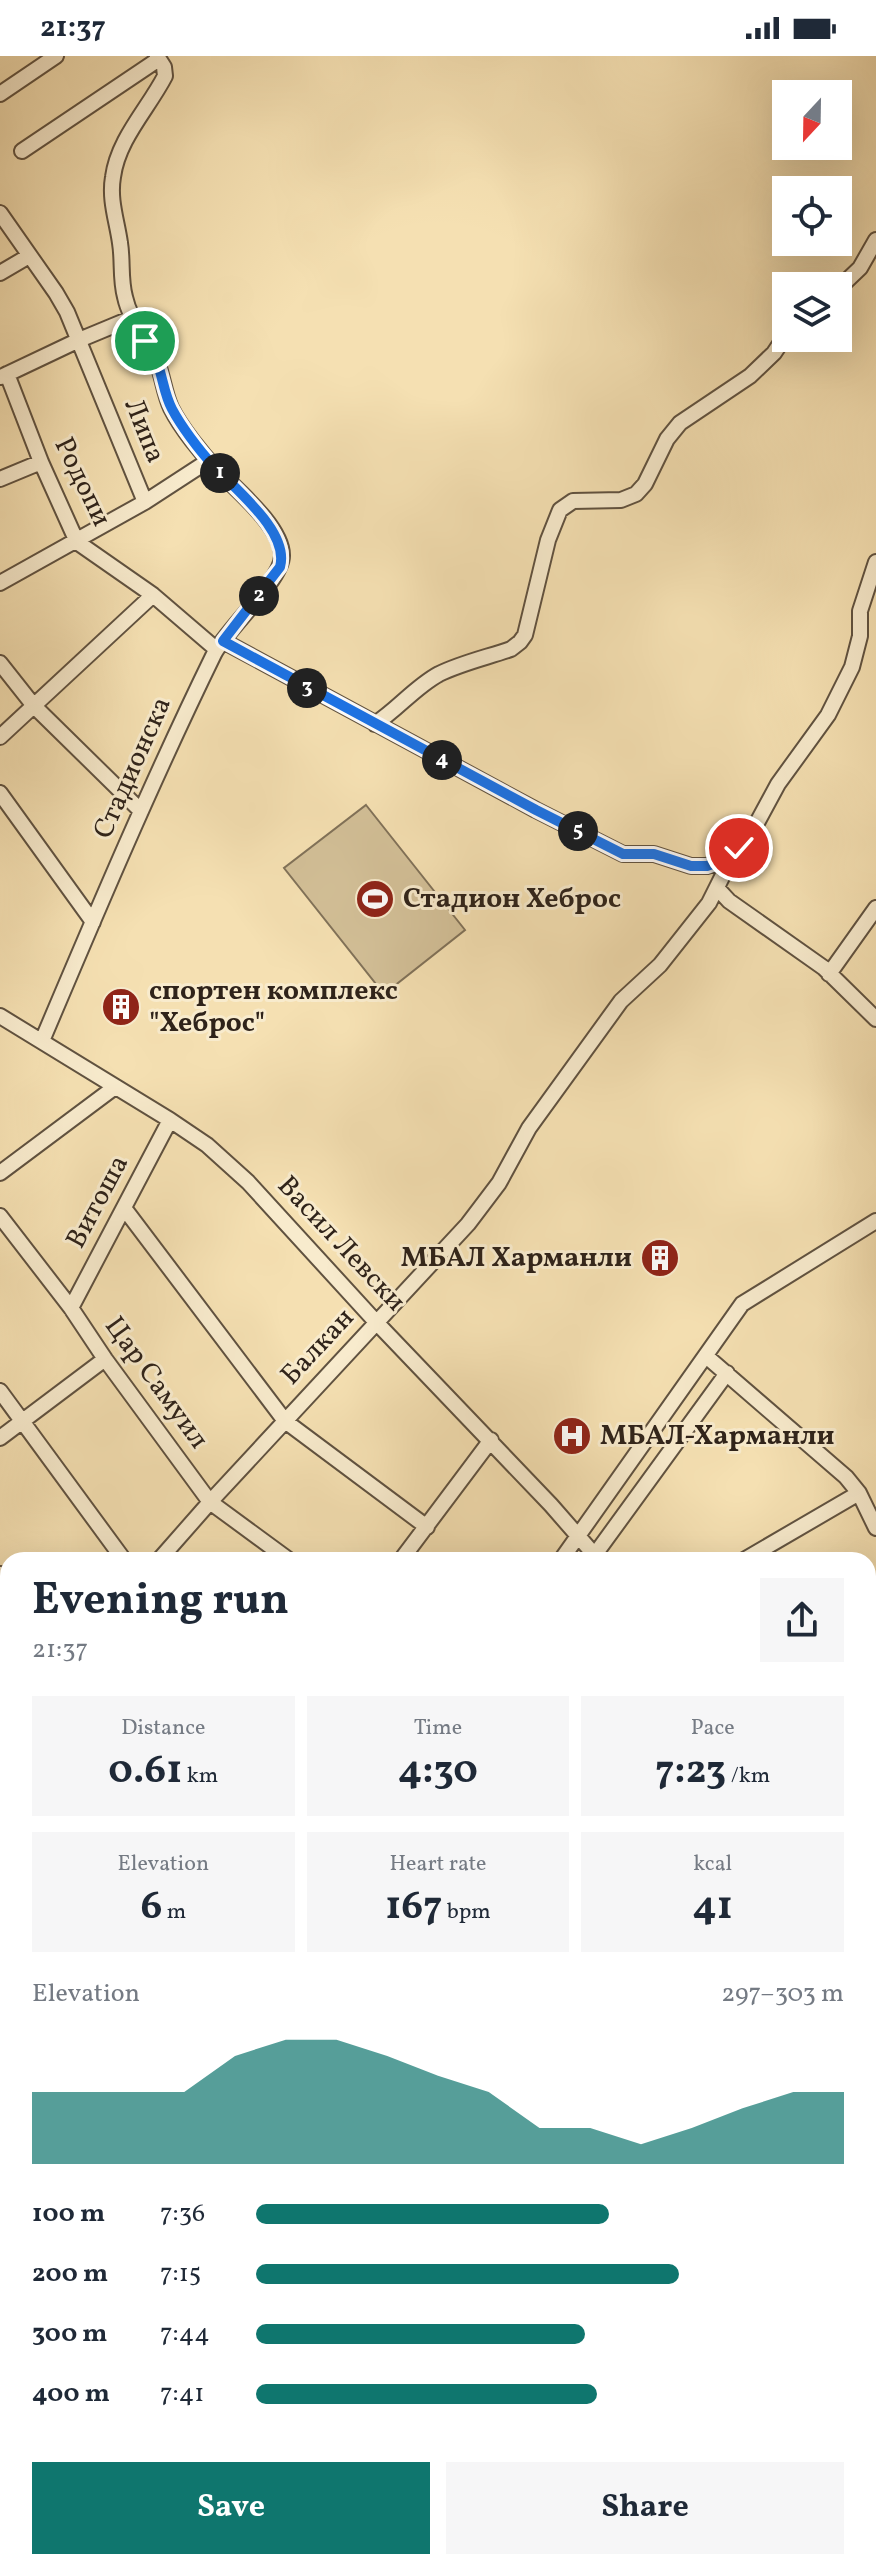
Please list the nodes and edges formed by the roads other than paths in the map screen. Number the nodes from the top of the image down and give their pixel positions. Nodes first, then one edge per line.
1 (56, 56) edge
2 (158, 58) edge
3 (0, 94) edge
4 (22, 151) dead end
5 (0, 213) edge
6 (876, 240) edge
7 (29, 256) junction
8 (0, 273) edge
9 (852, 276) edge
10 (132, 318) junction
11 (79, 340) junction
12 (775, 352) edge
13 (4, 375) edge
14 (208, 461) junction
15 (41, 462) junction
16 (0, 479) edge
17 (145, 502) junction
18 (77, 542) junction
19 (876, 562) edge
20 (0, 583) edge
21 (153, 595) junction
22 (220, 645) junction
23 (0, 663) edge
24 (34, 706) junction
25 (375, 724) junction
26 (0, 737) edge
27 (0, 793) edge
28 (141, 811) junction
29 (734, 856) junction
30 (717, 888) junction
31 (876, 908) edge
32 (93, 922) junction
33 (829, 974) junction
34 (0, 1016) edge
35 (876, 1019) edge
36 (42, 1041) junction
37 (115, 1087) junction
38 (170, 1120) junction
39 (0, 1173) edge
40 (124, 1208) junction
41 (0, 1216) edge
42 (873, 1223) edge
43 (71, 1308) junction
44 (376, 1322) junction
45 (706, 1356) junction
46 (105, 1359) junction
47 (727, 1373) junction
48 (0, 1391) edge
49 (22, 1421) junction
50 (285, 1421) junction
51 (0, 1438) edge
52 (491, 1440) junction
53 (859, 1493) junction
54 (210, 1502) junction
55 (427, 1527) junction
56 (876, 1528) edge
57 (578, 1537) junction
58 (118, 1552) edge
59 (166, 1552) edge
60 (278, 1552) edge
61 (407, 1552) edge
62 (567, 1552) edge
63 (590, 1552) edge
64 (599, 1552) edge
65 (758, 1552) edge

1 - 3 street
2 - 4 street
2 - 10 street
5 - 7 street, Липа
6 - 9 street
7 - 8 street
7 - 11 street, Липа
10 - 11 street
10 - 14 street
11 - 13 street
11 - 17 street, Липа
12 - 25 street
13 - 15 street, Родопи
14 - 17 street
14 - 22 street, Стадионска
15 - 16 street
15 - 18 street, Родопи
17 - 18 street
18 - 20 street
18 - 21 street, Родопи
19 - 29 street, Балкан
21 - 22 street, Родопи
21 - 24 street
22 - 25 street, Родопи
22 - 28 street, Стадионска
23 - 24 street
24 - 26 street
24 - 28 street
25 - 29 street, Родопи
27 - 32 street
28 - 32 street, Стадионска
29 - 30 street, Балкан
30 - 33 street
30 - 44 street, Балкан
31 - 33 street
32 - 36 street, Стадионска
33 - 35 street
34 - 36 street, Васил Левски
36 - 37 street, Васил Левски
37 - 38 street, Васил Левски
37 - 39 street
38 - 40 street, Витоша
38 - 44 street, Васил Левски
40 - 43 street, Витоша
40 - 50 street
41 - 43 street, Цар Самуил
42 - 45 street
43 - 46 street, Цар Самуил
44 - 50 street, Балкан
44 - 52 street, Васил Левски
45 - 47 street
45 - 57 street
46 - 49 street
46 - 54 street, Цар Самуил
47 - 53 street
47 - 64 street
48 - 49 street
49 - 51 street
49 - 58 street
50 - 54 street, Балкан
50 - 55 street
52 - 55 street
52 - 57 street, Васил Левски
53 - 56 street
53 - 65 street
54 - 59 street, Балкан
54 - 60 street, Цар Самуил
55 - 61 street
57 - 62 street
57 - 63 street, Васил Левски

